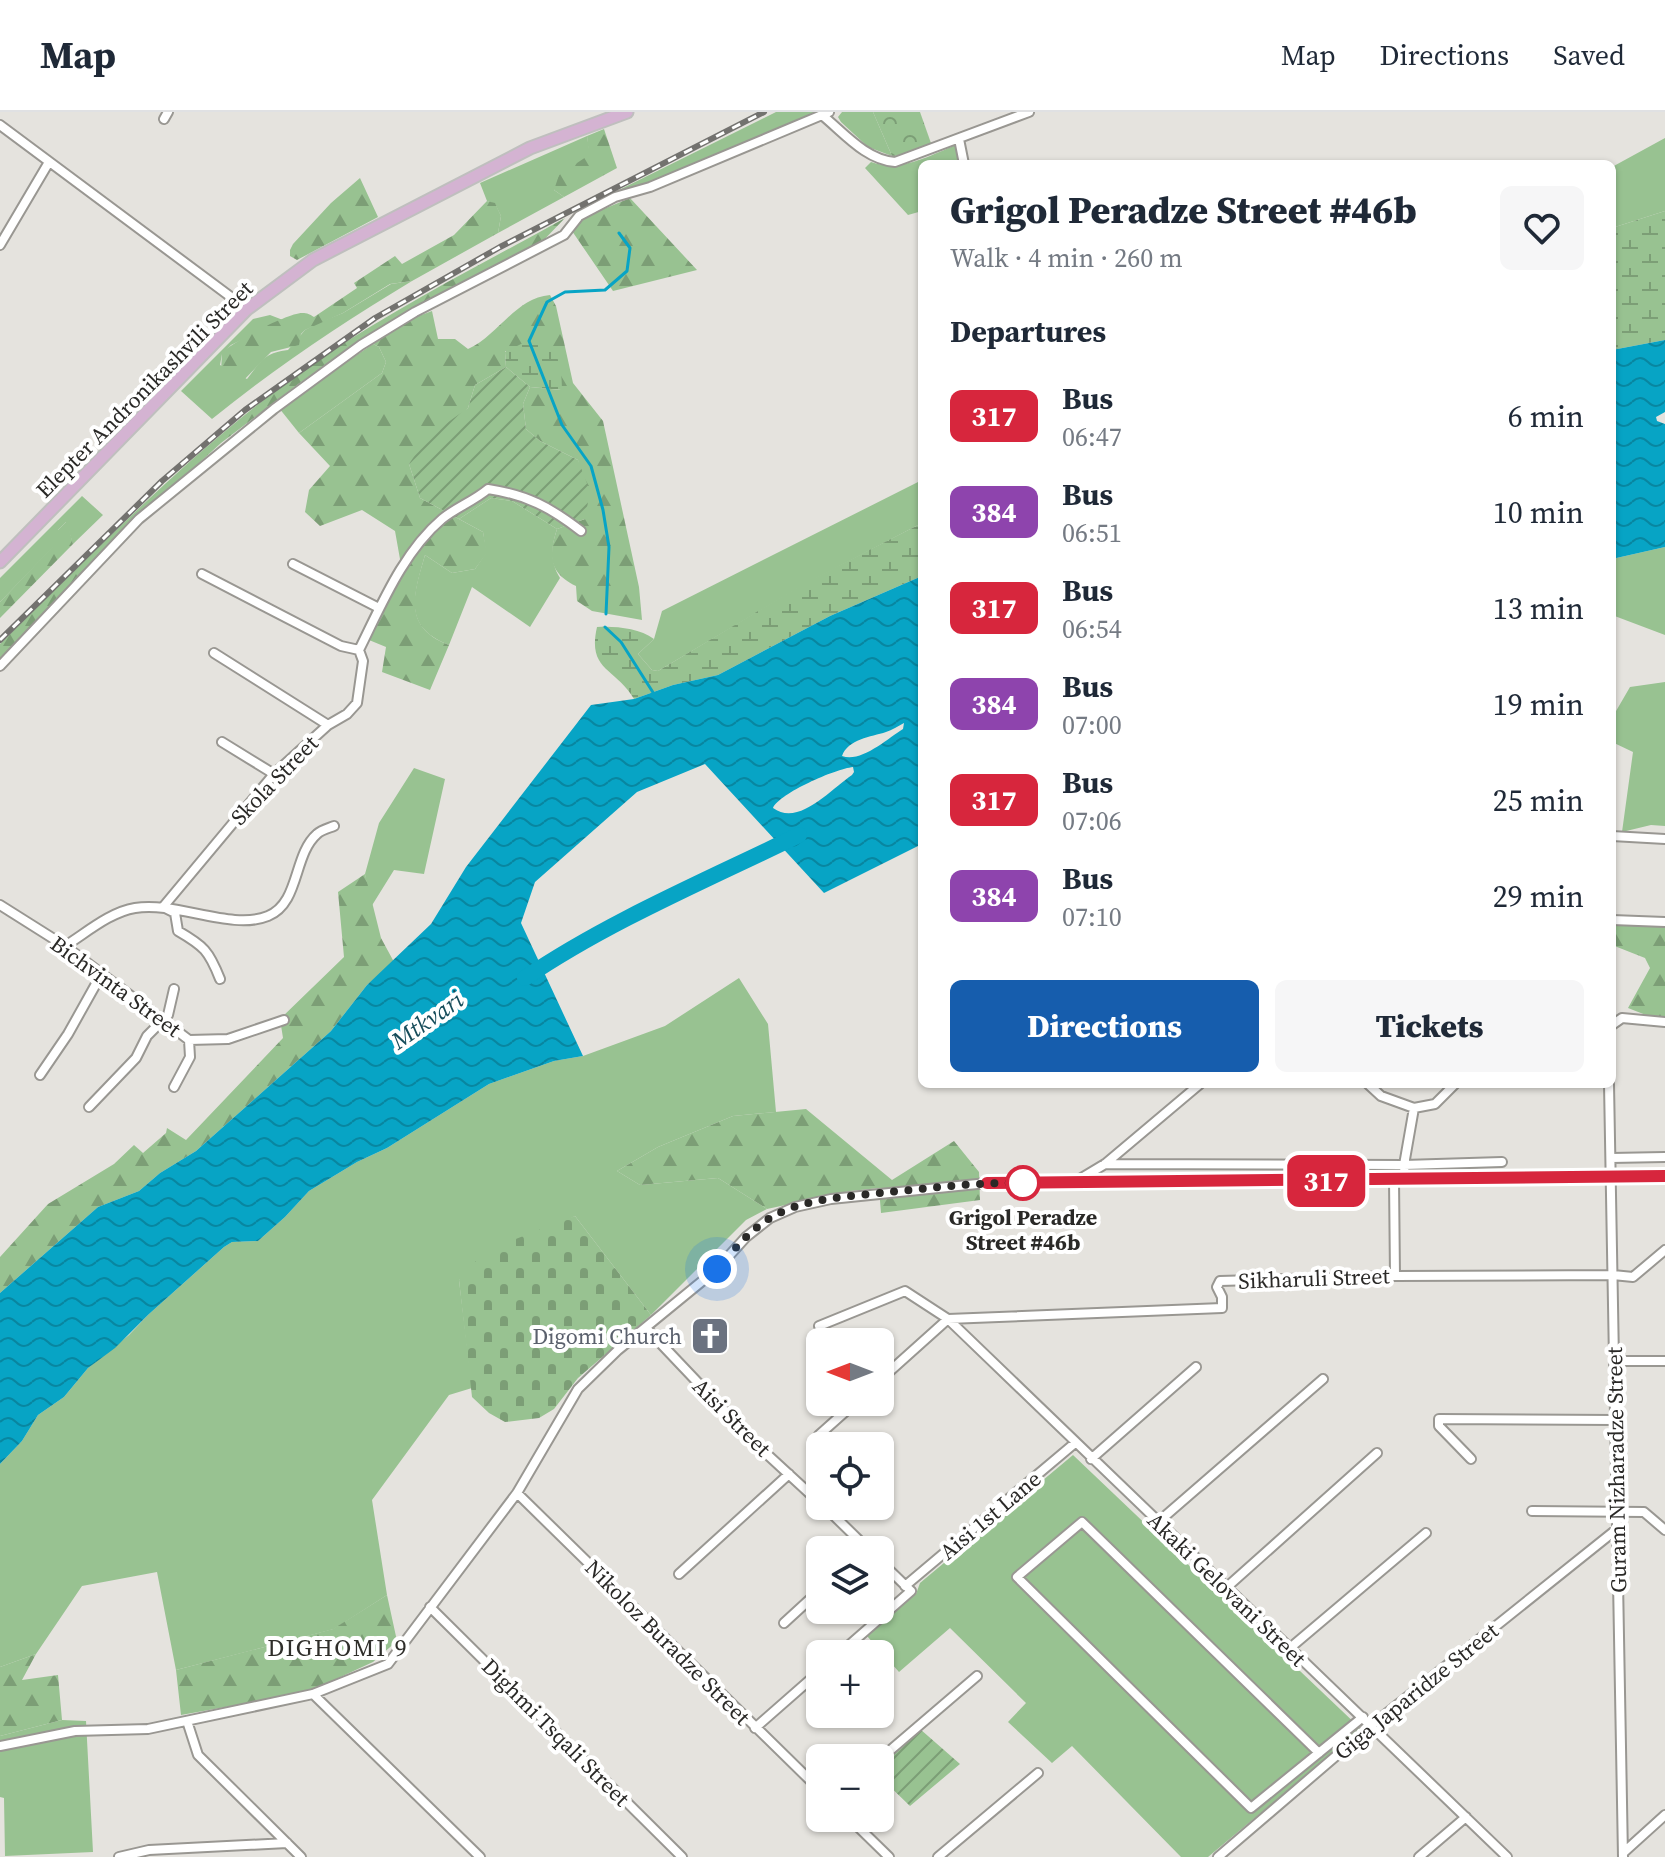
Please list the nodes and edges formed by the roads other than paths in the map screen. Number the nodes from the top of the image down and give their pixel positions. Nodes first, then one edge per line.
1 (627, 112) edge
2 (1029, 112) edge
3 (826, 114) edge
4 (0, 125) edge
5 (959, 139) junction
6 (963, 160) edge
7 (49, 162) junction
8 (0, 245) edge
9 (247, 309) junction
10 (581, 531) dead end
11 (0, 562) edge
12 (293, 564) dead end
13 (202, 574) dead end
14 (379, 608) junction
15 (359, 650) junction
16 (214, 653) dead end
17 (0, 666) edge
18 (328, 725) junction
19 (222, 742) dead end
20 (274, 774) junction
21 (334, 826) dead end
22 (1616, 836) edge
23 (1665, 839) edge
24 (0, 905) edge
25 (163, 907) junction
26 (1616, 920) edge
27 (1665, 922) edge
28 (65, 946) junction
29 (101, 975) junction
30 (220, 979) dead end
31 (174, 989) dead end
32 (163, 1019) junction
33 (284, 1020) dead end
34 (1616, 1022) edge
35 (1665, 1022) edge
36 (189, 1040) junction
37 (40, 1075) dead end
38 (174, 1087) dead end
39 (1195, 1088) edge
40 (1372, 1088) edge
41 (1451, 1088) edge
42 (1609, 1088) edge
43 (89, 1107) dead end
44 (1414, 1108) junction
45 (1665, 1157) edge
46 (1611, 1158) junction
47 (1502, 1162) dead end
48 (1105, 1164) junction
49 (1404, 1165) junction
50 (1665, 1176) edge
51 (1612, 1178) junction
52 (1394, 1180) junction
53 (1405, 1180) junction
54 (1074, 1183) junction
55 (1665, 1250) edge
56 (1613, 1275) junction
57 (1395, 1276) junction
58 (948, 1319) junction
59 (819, 1326) dead end
60 (647, 1329) junction
61 (1615, 1361) junction
62 (1665, 1361) edge
63 (894, 1367) edge
64 (1196, 1367) dead end
65 (1323, 1379) dead end
66 (840, 1416) edge
67 (1616, 1420) junction
68 (822, 1432) edge
69 (1075, 1443) junction
70 (1377, 1453) dead end
71 (1091, 1459) junction
72 (1471, 1459) dead end
73 (789, 1474) junction
74 (806, 1489) edge
75 (517, 1493) junction
76 (1532, 1511) dead end
77 (1617, 1512) junction
78 (838, 1520) edge
79 (1157, 1523) junction
80 (1663, 1523) edge
81 (1617, 1529) junction
82 (1426, 1533) dead end
83 (854, 1536) edge
84 (679, 1574) dead end
85 (894, 1575) edge
86 (905, 1586) junction
87 (1227, 1587) junction
88 (806, 1603) edge
89 (430, 1607) junction
90 (784, 1623) dead end
91 (855, 1640) edge
92 (1290, 1648) junction
93 (977, 1676) dead end
94 (806, 1683) edge
95 (313, 1694) junction
96 (1363, 1717) junction
97 (187, 1721) junction
98 (1371, 1726) junction
99 (755, 1728) junction
100 (0, 1746) edge
101 (894, 1747) edge
102 (1319, 1753) junction
103 (1038, 1773) dead end
104 (806, 1777) edge
105 (1665, 1815) edge
106 (1466, 1817) junction
107 (863, 1832) edge
108 (287, 1843) junction
109 (1623, 1855) edge
110 (119, 1857) edge
111 (301, 1857) edge
112 (480, 1857) edge
113 (682, 1857) edge
114 (889, 1857) edge
115 (938, 1857) edge
116 (1218, 1857) edge
117 (1419, 1857) edge
118 (1507, 1857) edge

1 - 9 main road, Elepter Andronikashvili Street
2 - 5 street
3 - 5 street
3 - 17 street
4 - 7 street
5 - 6 street
7 - 8 street
7 - 9 street
9 - 11 main road, Elepter Andronikashvili Street
10 - 14 street, Skola Street
12 - 14 street
13 - 15 street
14 - 15 street, Skola Street
15 - 18 street, Skola Street
16 - 18 street
18 - 20 street, Skola Street
19 - 20 street
20 - 25 street, Skola Street
21 - 25 street
22 - 23 street
24 - 28 street, Bichvinta Street
25 - 28 street
25 - 30 street
26 - 27 street
28 - 29 street, Bichvinta Street
29 - 32 street, Bichvinta Street
29 - 37 street
31 - 32 street
32 - 36 street, Bichvinta Street
32 - 43 street
33 - 36 street
34 - 35 street
36 - 38 street, Bichvinta Street
39 - 48 street
40 - 44 street
41 - 44 street
42 - 46 street, Guram Nizharadze Street
44 - 49 street
45 - 46 street
46 - 51 street, Guram Nizharadze Street
47 - 49 street
48 - 49 street
48 - 54 street
49 - 53 street
50 - 51 street
51 - 53 street
51 - 56 street, Guram Nizharadze Street
52 - 53 street
52 - 54 street
52 - 57 street
54 - 60 street
55 - 56 street, Sikharuli Street
56 - 57 street, Sikharuli Street
56 - 61 street, Guram Nizharadze Street
57 - 58 street, Sikharuli Street
58 - 59 street, Akaki Gelovani Street
58 - 63 street
58 - 69 street, Akaki Gelovani Street
60 - 73 street, Aisi Street
60 - 75 street
61 - 62 street
61 - 67 street, Guram Nizharadze Street
64 - 71 street
65 - 79 street
66 - 68 street
67 - 72 street
67 - 77 street, Guram Nizharadze Street
69 - 71 street, Akaki Gelovani Street
69 - 86 street, Aisi 1st Lane
70 - 87 street
71 - 79 street, Akaki Gelovani Street
73 - 74 street, Aisi Street
73 - 84 street
75 - 89 street
75 - 99 street, Nikoloz Buradze Street
76 - 77 street
77 - 80 street
77 - 81 street, Guram Nizharadze Street
78 - 83 street, Aisi Street
79 - 87 street, Akaki Gelovani Street
81 - 98 street, Giga Japaridze Street
81 - 109 street, Guram Nizharadze Street
82 - 92 street
85 - 86 street
86 - 91 street
87 - 92 street, Akaki Gelovani Street
88 - 90 street
89 - 95 street
89 - 113 street, Dighmi Tsqali Street
92 - 96 street, Akaki Gelovani Street
93 - 101 street
94 - 99 street
95 - 97 street
95 - 112 street
96 - 98 street, Akaki Gelovani Street
96 - 102 street
97 - 100 street
97 - 108 street
98 - 106 street, Akaki Gelovani Street
98 - 116 street, Giga Japaridze Street
99 - 104 street, Nikoloz Buradze Street
102 - 102 street
103 - 115 street
105 - 109 street
106 - 117 street
106 - 118 street, Akaki Gelovani Street
107 - 114 street
108 - 110 street
108 - 111 street

